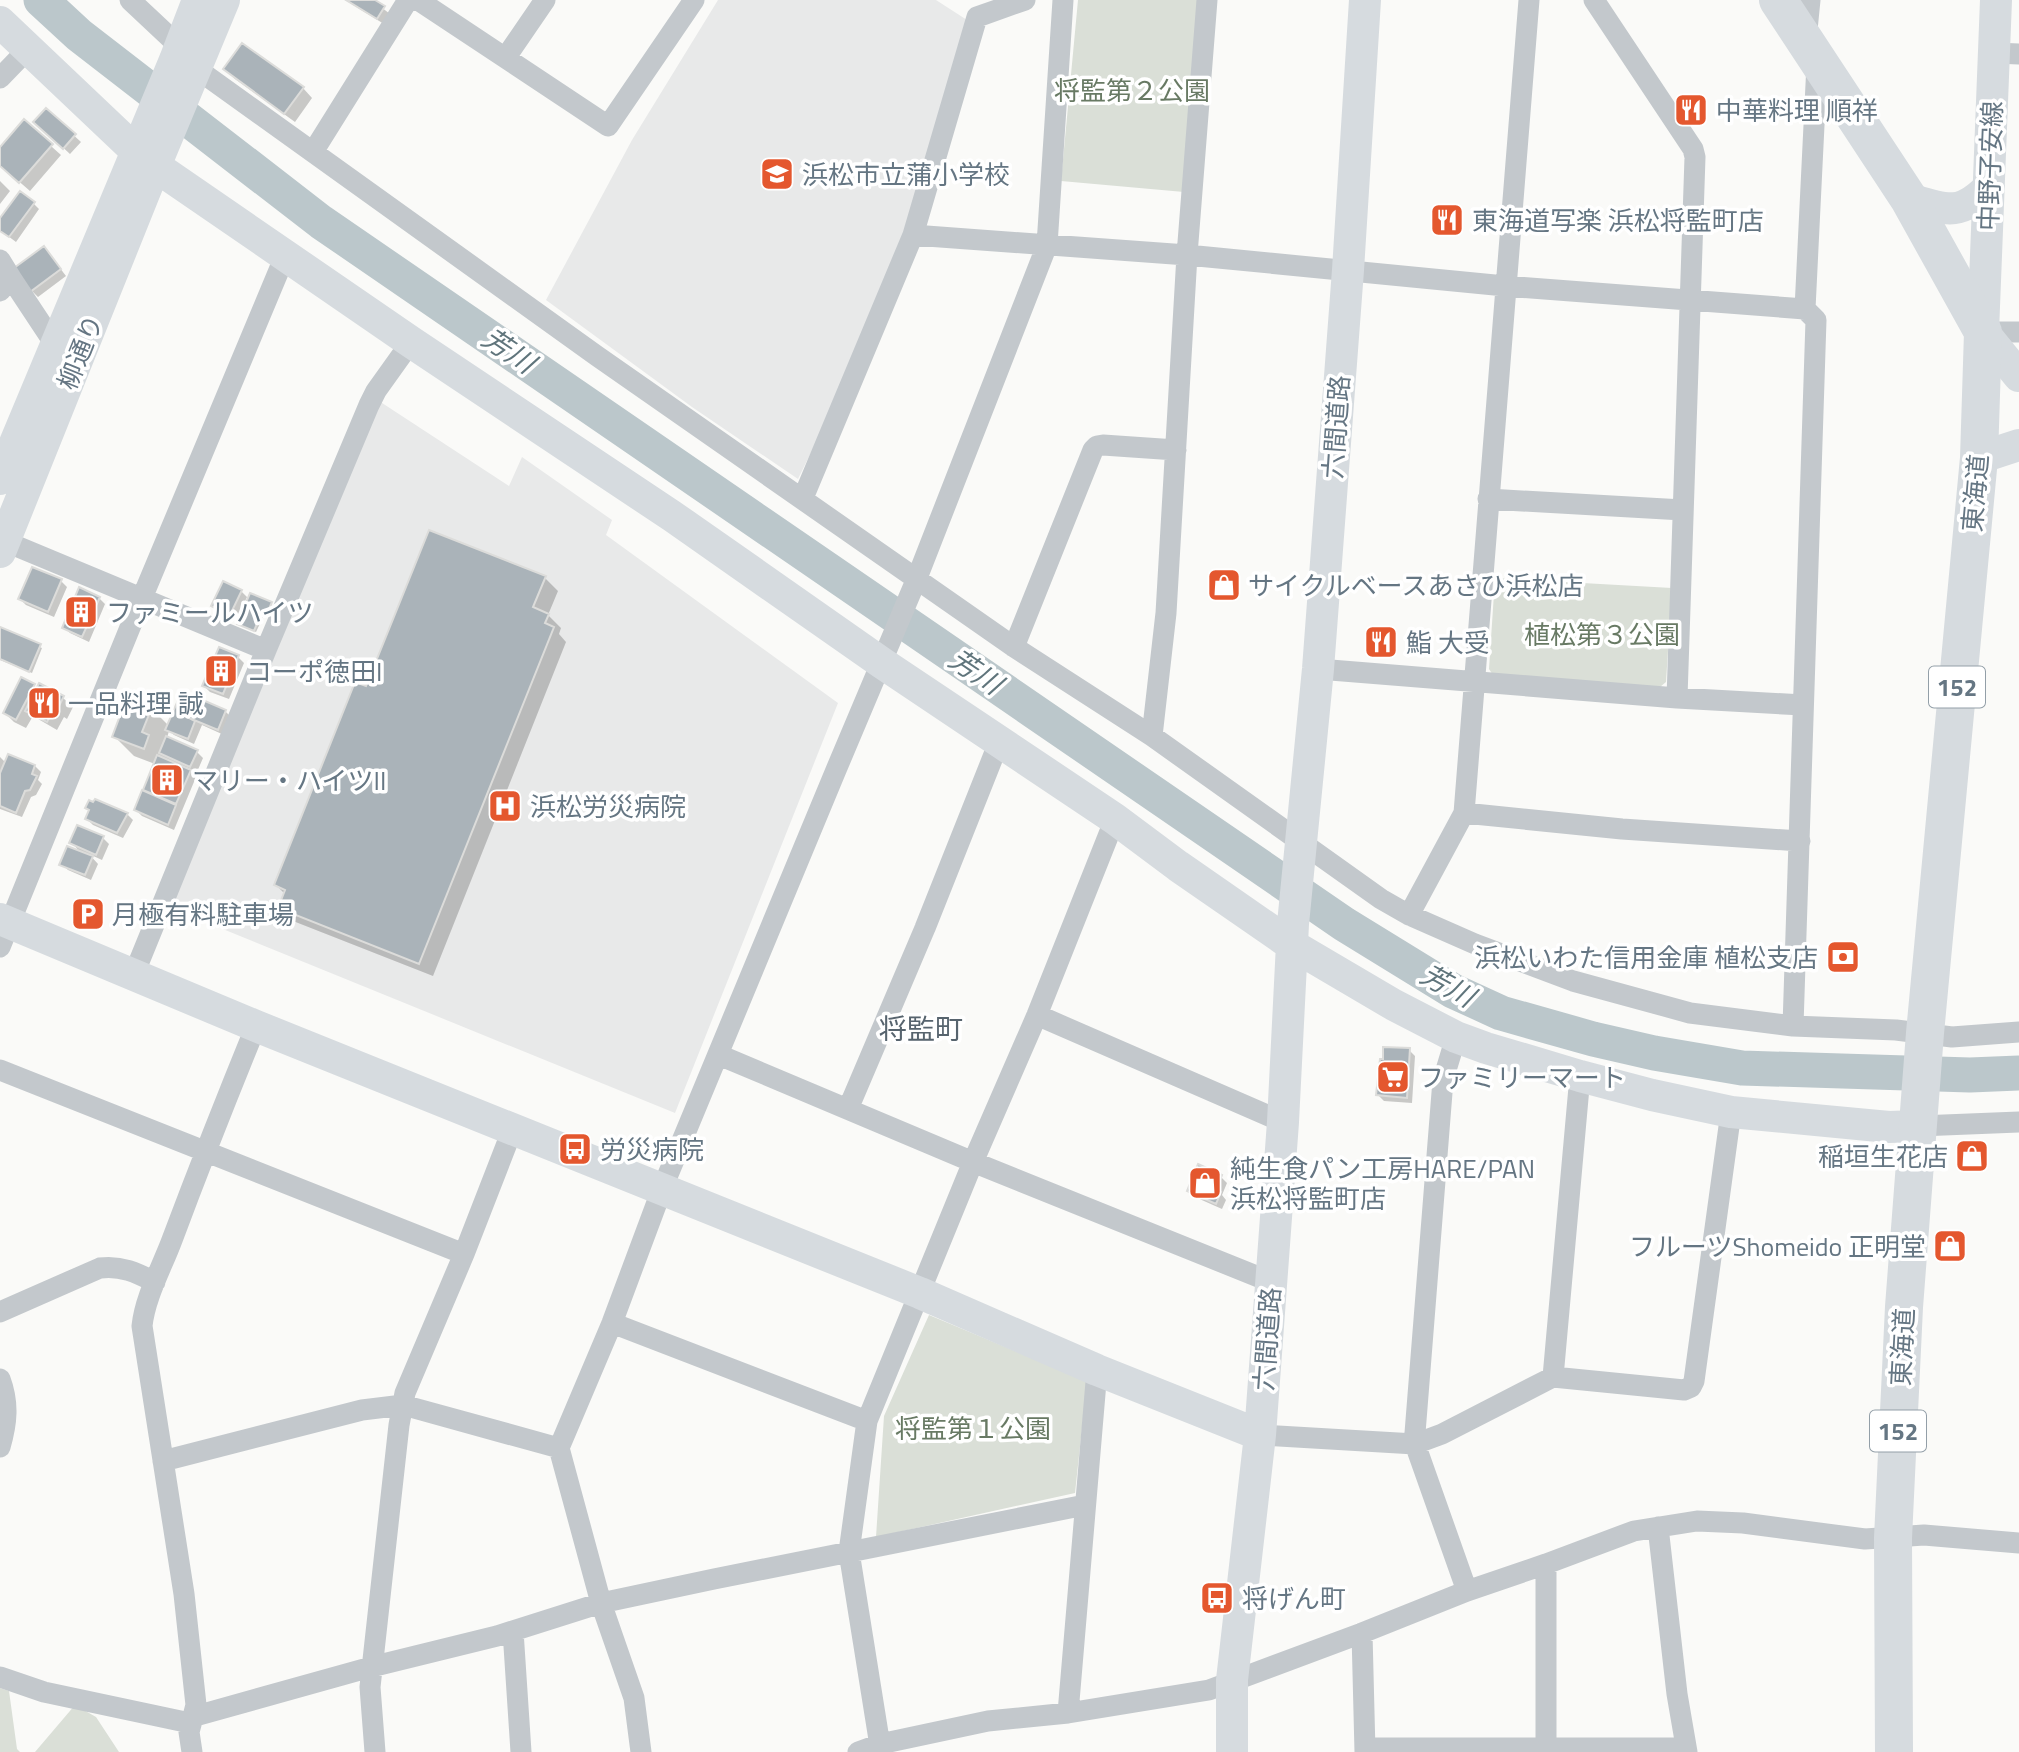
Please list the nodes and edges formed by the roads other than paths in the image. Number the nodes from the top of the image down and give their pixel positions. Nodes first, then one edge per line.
1 (130, 0) edge
2 (198, 0) edge
3 (225, 0) edge
4 (408, 0) edge
5 (418, 0) edge
6 (545, 0) edge
7 (694, 0) edge
8 (1025, 0) edge
9 (1063, 0) edge
10 (1207, 0) edge
11 (1365, 0) edge
12 (1529, 0) edge
13 (1594, 0) edge
14 (1778, 0) edge
15 (1810, 0) edge
16 (1996, 0) edge
17 (0, 22) edge
18 (29, 48) junction
19 (1812, 52) junction
20 (2007, 54) edge
21 (506, 57) junction
22 (186, 63) junction
23 (0, 78) edge
24 (148, 151) junction
25 (313, 152) junction
26 (1989, 187) junction
27 (1909, 199) junction
28 (913, 235) junction
29 (1047, 245) junction
30 (1187, 255) junction
31 (285, 256) junction
32 (1348, 270) junction
33 (4, 276) edge
34 (1505, 286) junction
35 (1691, 301) junction
36 (1805, 309) junction
37 (2001, 332) edge
38 (411, 342) junction
39 (56, 346) junction
40 (2019, 368) edge
41 (2019, 376) edge
42 (2019, 445) edge
43 (1175, 450) junction
44 (1979, 457) junction
45 (0, 479) edge
46 (803, 498) junction
47 (1488, 499) junction
48 (1683, 510) junction
49 (2, 546) edge
50 (916, 582) junction
51 (142, 598) junction
52 (1014, 647) junction
53 (266, 650) junction
54 (884, 657) junction
55 (1318, 669) junction
56 (1473, 680) junction
57 (1676, 698) junction
58 (1803, 705) junction
59 (1152, 736) junction
60 (999, 743) junction
61 (1464, 813) junction
62 (1115, 819) junction
63 (1800, 841) junction
64 (1301, 848) junction
65 (1409, 915) junction
66 (3, 930) edge
67 (1293, 934) junction
68 (134, 974) junction
69 (1037, 1015) junction
70 (256, 1026) junction
71 (1793, 1026) junction
72 (2019, 1032) edge
73 (1456, 1037) junction
74 (1925, 1037) junction
75 (719, 1055) junction
76 (0, 1070) edge
77 (1580, 1076) junction
78 (848, 1109) junction
79 (1731, 1112) junction
80 (1919, 1118) junction
81 (1283, 1122) junction
82 (2019, 1122) edge
83 (513, 1128) junction
84 (205, 1152) junction
85 (973, 1162) junction
86 (662, 1189) junction
87 (464, 1254) junction
88 (155, 1282) junction
89 (1271, 1282) junction
90 (920, 1293) junction
91 (0, 1312) edge
92 (612, 1323) junction
93 (1097, 1370) junction
94 (1553, 1377) junction
95 (0, 1379) edge
96 (403, 1405) junction
97 (867, 1420) junction
98 (1260, 1435) junction
99 (1415, 1444) junction
100 (0, 1447) edge
101 (559, 1448) junction
102 (163, 1461) junction
103 (1085, 1505) junction
104 (1658, 1527) junction
105 (1893, 1538) junction
106 (2019, 1543) edge
107 (849, 1552) junction
108 (1546, 1564) junction
109 (1467, 1591) junction
110 (601, 1603) junction
111 (513, 1631) junction
112 (1362, 1633) junction
113 (372, 1667) junction
114 (0, 1677) edge
115 (1232, 1680) junction
116 (1068, 1713) junction
117 (191, 1720) junction
118 (880, 1748) edge
119 (1365, 1750) edge
120 (1546, 1750) edge
121 (1687, 1750) edge
122 (192, 1752) edge
123 (375, 1752) edge
124 (521, 1752) edge
125 (641, 1752) edge
126 (858, 1752) edge
127 (1232, 1752) edge
128 (1894, 1752) edge

1 - 22 street
2 - 22 street
3 - 22 street
4 - 25 street
5 - 21 street
6 - 21 street
7 - 21 street
8 - 28 street
9 - 29 street
10 - 30 street
11 - 32 street, 六間道路
12 - 34 street
13 - 35 street
14 - 19 highway
15 - 19 street
16 - 20 street, 中野子安線
17 - 18 street
18 - 23 street
18 - 24 street
19 - 27 highway
19 - 36 street
20 - 26 street, 中野子安線
22 - 24 street
22 - 25 street
24 - 31 street
24 - 39 street, 柳通り
24 - 49 street, 柳通り
25 - 46 street
26 - 27 street
26 - 37 street, 中野子安線
27 - 37 highway
28 - 29 street
28 - 46 street
29 - 30 street
29 - 50 street
30 - 32 street
30 - 43 street
31 - 38 street
31 - 51 street
32 - 34 street
32 - 55 street, 六間道路
33 - 39 street
34 - 35 street
34 - 47 street
35 - 36 street
35 - 48 street
36 - 58 street
37 - 40 street
37 - 41 street
37 - 44 highway, 東海道 / 152
38 - 53 street
38 - 54 street
39 - 45 street, 柳通り
42 - 44 street
43 - 52 street
43 - 59 street
44 - 74 highway, 東海道 / 152
46 - 50 street
47 - 48 street
47 - 56 street
48 - 57 street
49 - 51 street
50 - 52 street
50 - 54 street
51 - 53 street
51 - 66 street
52 - 59 street
53 - 68 street
54 - 60 street
54 - 75 street
55 - 56 street
55 - 64 street, 六間道路
56 - 57 street
56 - 61 street
57 - 58 street
58 - 63 street
59 - 64 street
60 - 62 street
60 - 78 street
61 - 63 street
61 - 65 street
62 - 67 street
62 - 69 street
63 - 71 street
64 - 65 street
64 - 67 street, 六間道路
65 - 71 street
66 - 68 street
67 - 73 street
67 - 81 street, 六間道路
68 - 70 street
69 - 81 street
69 - 85 street
70 - 83 street
70 - 84 street
71 - 74 street
72 - 74 street
73 - 77 street
73 - 99 street
74 - 80 highway, 152
75 - 78 street
75 - 86 street
76 - 84 street
77 - 79 street
77 - 94 street
78 - 85 street
79 - 80 street
79 - 94 street
80 - 82 street
80 - 105 highway, 東海道 / 152
81 - 89 street, 六間道路
83 - 86 street
83 - 87 street
84 - 87 street
84 - 88 street
85 - 89 street
85 - 90 street
86 - 90 street
86 - 92 street
87 - 96 street
88 - 91 street
88 - 102 street
89 - 98 street, 六間道路
90 - 93 street
90 - 97 street
92 - 97 street
92 - 101 street
93 - 98 street
93 - 103 street
94 - 99 street
95 - 100 street
96 - 101 street
96 - 102 street
96 - 113 street
97 - 107 street
98 - 99 street
98 - 115 street, 六間道路
99 - 109 street
101 - 110 street
102 - 117 street
103 - 107 street
103 - 116 street
104 - 105 street
104 - 108 street
104 - 121 street
105 - 106 street
105 - 128 highway, 東海道 / 152
107 - 110 street
107 - 118 street
108 - 109 street
108 - 120 street
109 - 112 street
110 - 111 street
110 - 125 street
111 - 113 street
111 - 124 street
112 - 115 street
112 - 119 street
113 - 117 street
113 - 123 street
114 - 117 street
115 - 116 street
115 - 127 street, 六間道路
116 - 118 street
117 - 122 street
118 - 126 street
119 - 120 street
120 - 121 street

